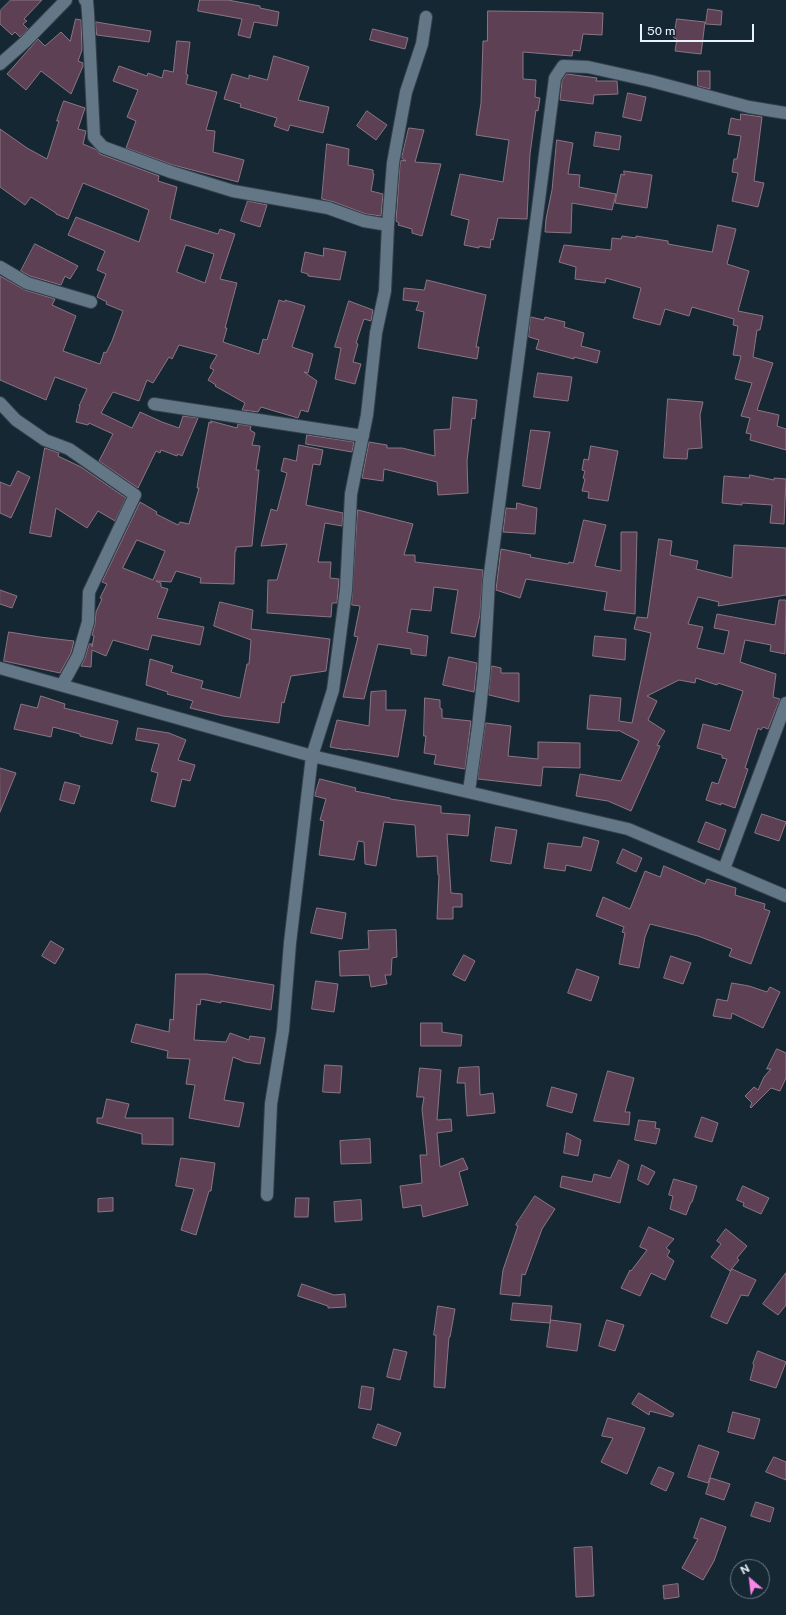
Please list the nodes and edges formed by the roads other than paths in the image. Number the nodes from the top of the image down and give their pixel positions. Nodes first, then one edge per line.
1 (66, 0) edge
2 (85, 0) edge
3 (426, 17) dead end
4 (0, 64) edge
5 (786, 114) edge
6 (388, 225) junction
7 (0, 267) edge
8 (91, 302) dead end
9 (0, 402) edge
10 (154, 404) dead end
11 (363, 436) junction
12 (0, 668) edge
13 (62, 685) junction
14 (786, 703) edge
15 (312, 756) junction
16 (469, 791) junction
17 (724, 870) junction
18 (786, 896) edge
19 (267, 1195) dead end

1 - 4 street
2 - 6 street
3 - 6 street
5 - 16 street
6 - 11 street
7 - 8 street
9 - 13 street
10 - 11 street
11 - 15 street
12 - 13 street
13 - 15 street
14 - 17 street
15 - 16 street
15 - 19 street
16 - 17 street
17 - 18 street

